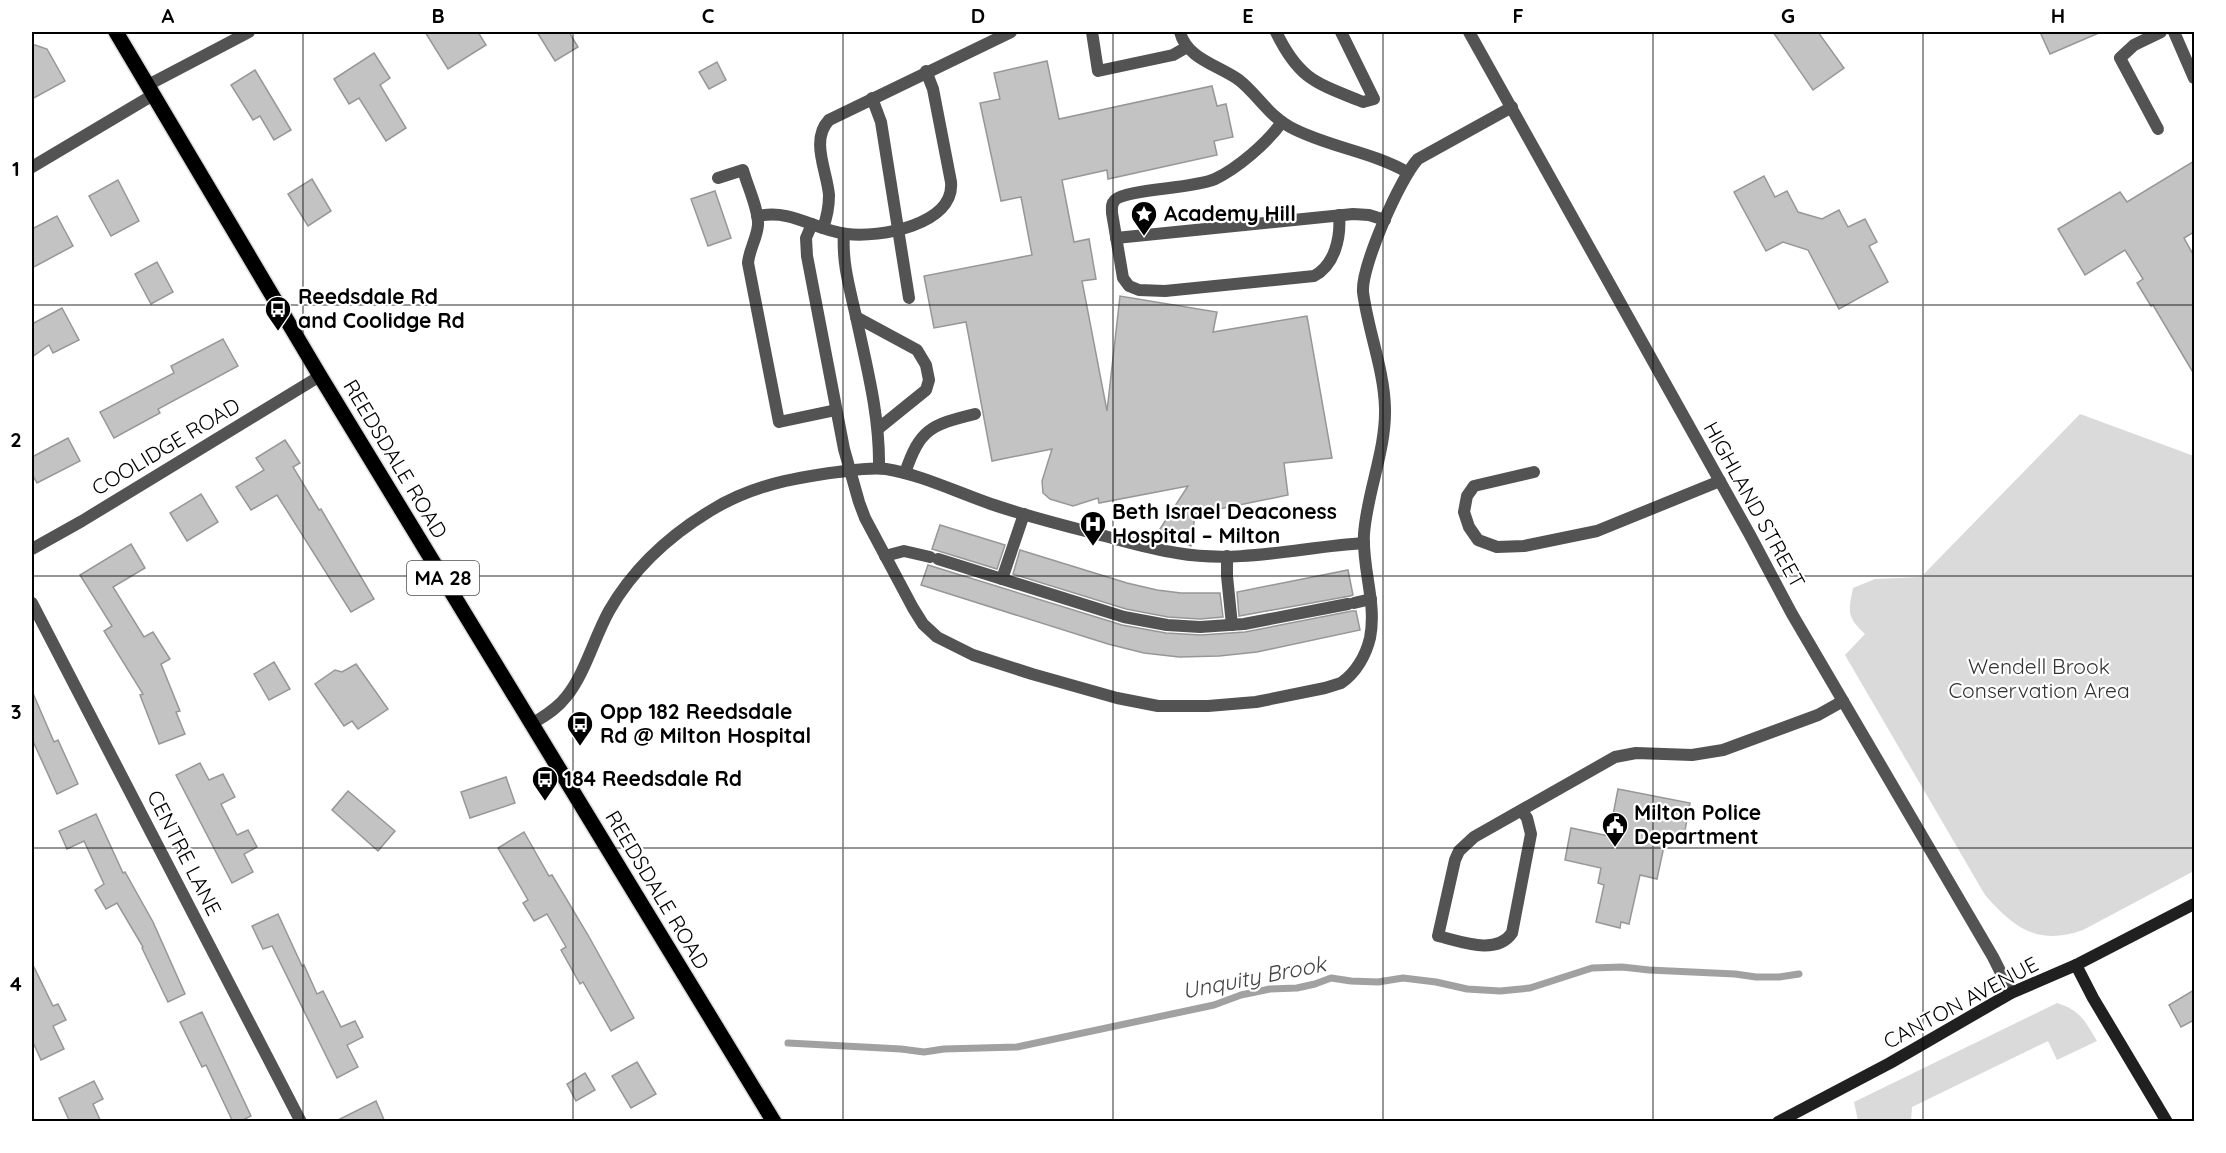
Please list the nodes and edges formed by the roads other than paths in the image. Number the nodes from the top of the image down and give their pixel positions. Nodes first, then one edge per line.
1 (116, 32) edge
2 (249, 32) edge
3 (1011, 32) edge
4 (1092, 32) edge
5 (1180, 32) edge
6 (1276, 32) edge
7 (1341, 32) edge
8 (1469, 32) edge
9 (2161, 32) edge
10 (2174, 32) edge
11 (1187, 47) junction
12 (926, 71) junction
13 (2194, 78) edge
14 (151, 90) junction
15 (872, 98) junction
16 (1512, 107) junction
17 (1282, 122) junction
18 (2158, 129) dead end
19 (32, 167) edge
20 (1407, 172) junction
21 (718, 178) dead end
22 (757, 216) junction
23 (1339, 216) junction
24 (1385, 220) junction
25 (817, 226) junction
26 (898, 229) junction
27 (844, 234) junction
28 (1116, 238) junction
29 (909, 298) dead end
30 (856, 317) junction
31 (320, 376) junction
32 (837, 410) junction
33 (975, 414) dead end
34 (879, 428) junction
35 (879, 468) junction
36 (850, 470) junction
37 (1534, 472) dead end
38 (904, 473) junction
39 (1720, 481) junction
40 (1024, 514) junction
41 (1364, 543) junction
42 (32, 549) edge
43 (885, 556) junction
44 (1227, 556) junction
45 (1002, 579) junction
46 (1371, 599) junction
47 (32, 603) edge
48 (1232, 625) junction
49 (1843, 701) junction
50 (532, 724) junction
51 (1522, 810) junction
52 (2194, 904) edge
53 (2076, 965) junction
54 (2011, 993) junction
55 (301, 1122) edge
56 (774, 1122) edge
57 (1778, 1122) edge
58 (2167, 1122) edge

1 - 14 main road, REEDSDALE ROAD / MA 28
2 - 14 street
3 - 12 street
4 - 11 street
5 - 11 street
6 - 7 street
8 - 16 street, HIGHLAND STREET
9 - 18 street
10 - 13 street
11 - 17 street
12 - 15 street
12 - 26 street
14 - 19 street
14 - 31 main road, REEDSDALE ROAD / MA 28
15 - 25 street
15 - 26 street
16 - 20 street
16 - 39 street, HIGHLAND STREET
17 - 20 street
17 - 28 street
20 - 24 street
21 - 22 street
22 - 25 street
22 - 32 street
23 - 24 street
23 - 28 street
23 - 28 street
24 - 41 street
25 - 27 street
25 - 32 street
26 - 27 street
26 - 29 street
27 - 30 street
30 - 34 street
30 - 34 street
31 - 42 street, COOLIDGE ROAD
31 - 50 main road, REEDSDALE ROAD / MA 28
32 - 36 street
33 - 38 street
34 - 35 street
35 - 36 street
35 - 38 street
36 - 43 street
36 - 50 street
37 - 39 street
38 - 40 street
39 - 49 street, HIGHLAND STREET
40 - 44 street
40 - 45 street
41 - 44 street
41 - 46 street
43 - 45 street
43 - 46 street
44 - 48 street
45 - 48 street
46 - 48 street
47 - 55 street, CENTRE LANE
49 - 51 street
49 - 54 street, HIGHLAND STREET
50 - 56 main road, REEDSDALE ROAD / MA 28
51 - 51 street
52 - 53 main road, CANTON AVENUE
53 - 54 main road, CANTON AVENUE
53 - 58 main road
54 - 57 main road, CANTON AVENUE

